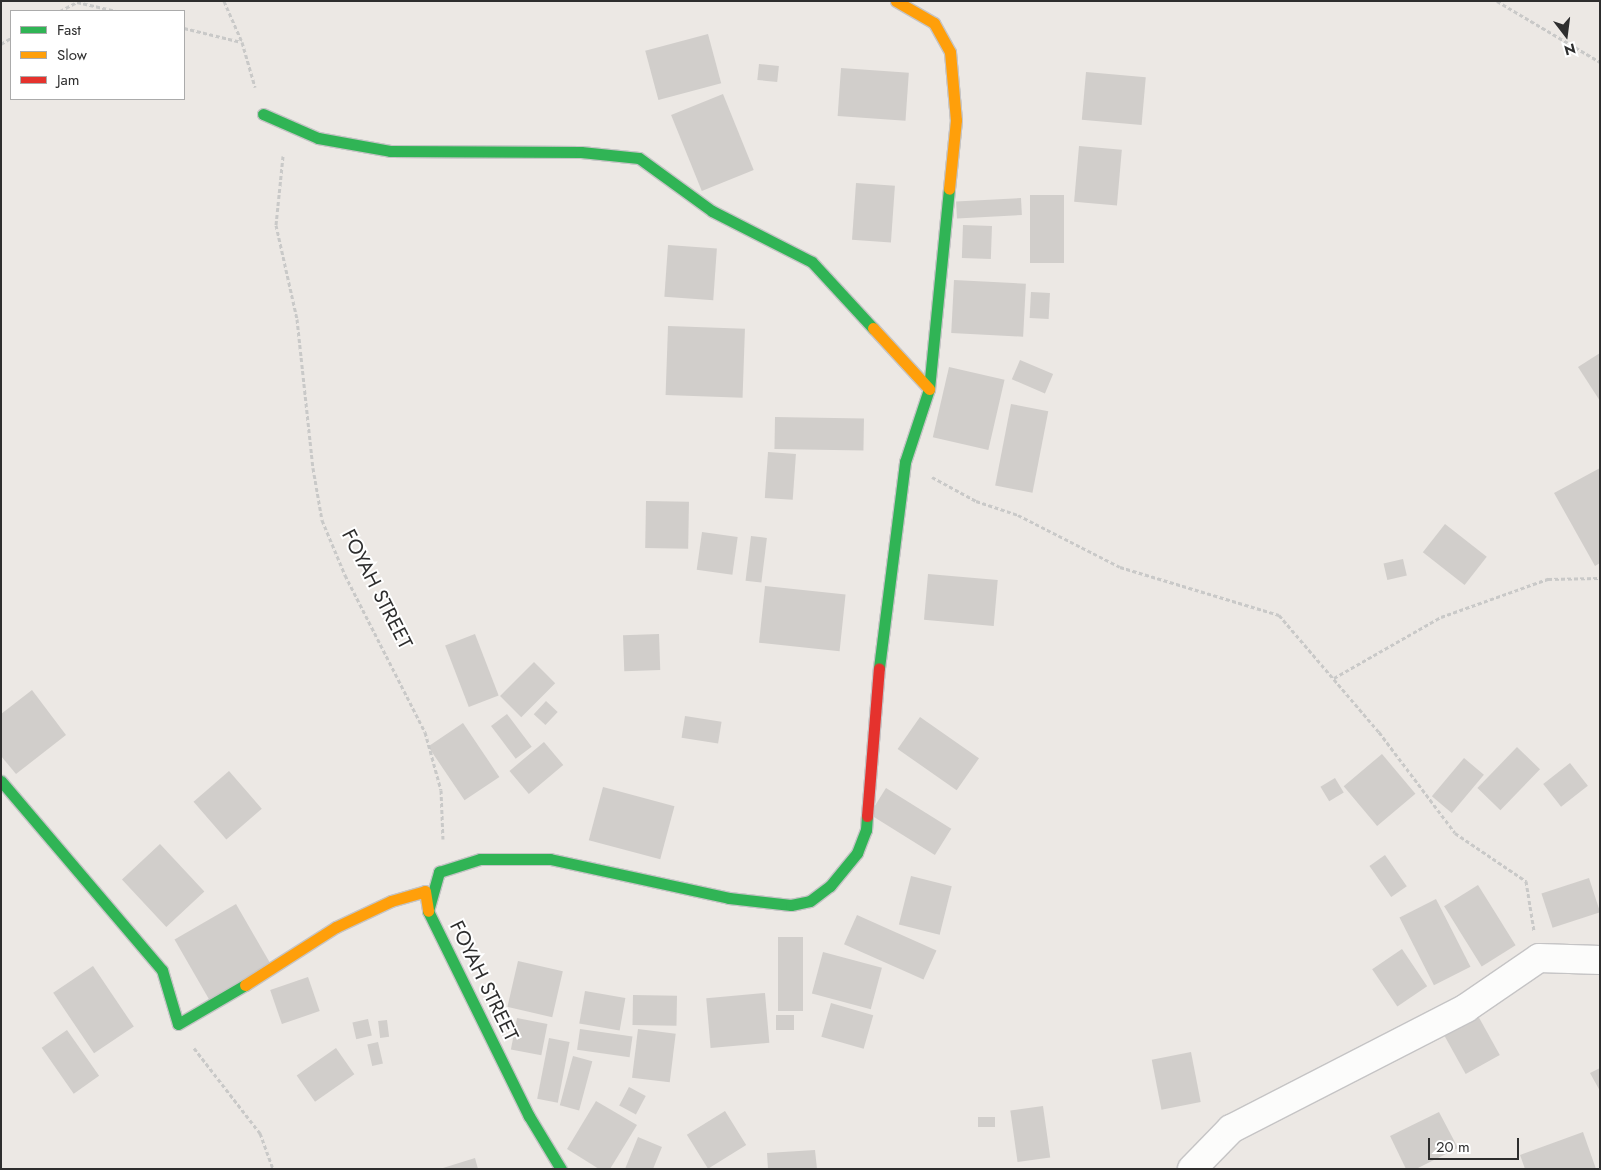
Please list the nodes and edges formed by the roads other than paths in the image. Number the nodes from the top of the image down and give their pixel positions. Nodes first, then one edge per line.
1 (896, 1) edge
2 (262, 114) road end
3 (928, 389) junction
4 (1, 780) edge
5 (428, 911) junction
6 (1600, 960) edge
7 (561, 1169) edge
8 (1192, 1169) edge

1 - 3 street
2 - 3 street
3 - 5 street
4 - 5 street, FOYAH STREET
5 - 7 street, FOYAH STREET
6 - 8 street

